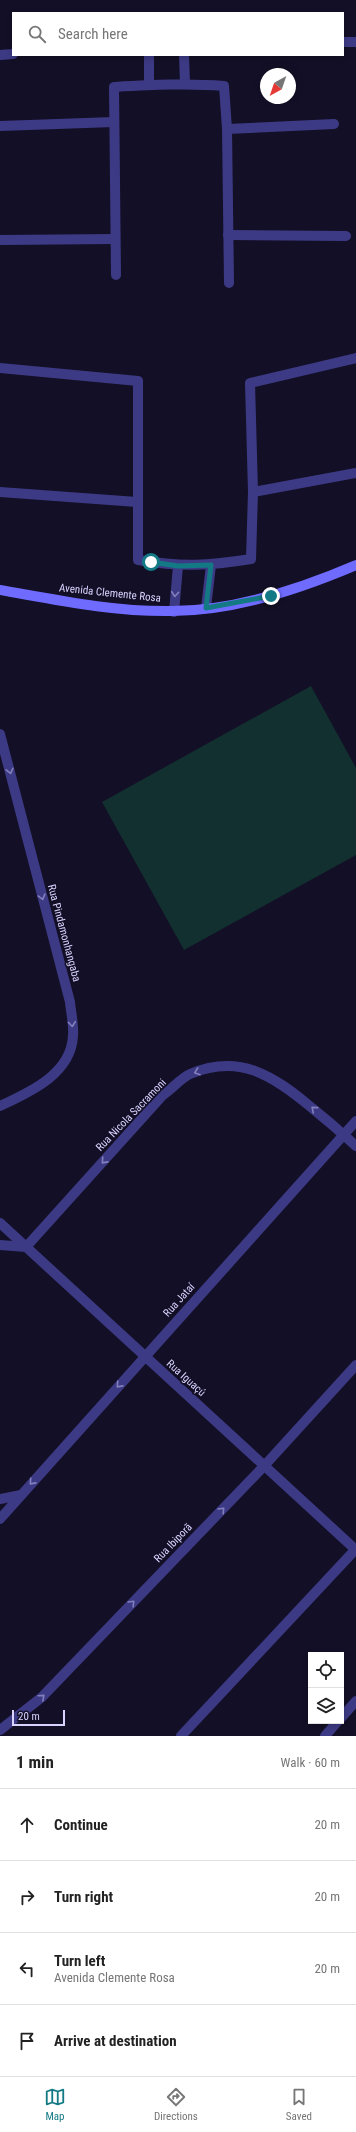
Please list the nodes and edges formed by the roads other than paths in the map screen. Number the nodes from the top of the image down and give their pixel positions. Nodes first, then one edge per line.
1 (344, 42) edge
2 (356, 42) edge
3 (12, 54) edge
4 (0, 55) edge
5 (149, 56) edge
6 (184, 56) edge
7 (185, 83) junction
8 (149, 84) junction
9 (114, 122) junction
10 (334, 124) dead end
11 (0, 126) edge
12 (227, 129) junction
13 (228, 235) junction
14 (346, 236) dead end
15 (115, 239) junction
16 (0, 240) edge
17 (116, 275) dead end
18 (229, 283) dead end
19 (356, 358) edge
20 (0, 368) edge
21 (356, 473) edge
22 (0, 492) edge
23 (253, 492) junction
24 (137, 502) junction
25 (211, 565) junction
26 (356, 565) edge
27 (178, 566) junction
28 (0, 590) edge
29 (206, 608) junction
30 (174, 612) junction
31 (0, 734) edge
32 (0, 1106) edge
33 (356, 1121) edge
34 (344, 1134) junction
35 (356, 1146) edge
36 (0, 1223) edge
37 (0, 1245) edge
38 (26, 1247) junction
39 (145, 1356) junction
40 (356, 1365) edge
41 (265, 1465) junction
42 (21, 1495) junction
43 (0, 1499) edge
44 (0, 1519) edge
45 (356, 1550) edge
46 (356, 1701) edge
47 (344, 1715) edge
48 (335, 1724) edge
49 (0, 1730) edge
50 (181, 1736) edge
51 (325, 1736) edge

1 - 2 street
3 - 4 street
5 - 8 street
6 - 7 street
7 - 8 street
7 - 12 street
8 - 9 street
9 - 11 street
9 - 15 street
10 - 12 street
12 - 13 street
13 - 14 street
13 - 18 street
15 - 16 street
15 - 17 street
19 - 23 street
20 - 24 street
21 - 23 street
22 - 24 street
23 - 25 street
24 - 27 street
25 - 27 street
25 - 29 street
26 - 29 main road, Avenida Clemente Rosa
27 -> 30 street
28 - 30 main road, Avenida Clemente Rosa
29 - 30 main road, Avenida Clemente Rosa
31 -> 32 street, Rua Pindamonhangaba
33 - 34 street, Rua Jataí
34 - 35 street, Rua Nicola Sacramoni
34 -> 38 street, Rua Nicola Sacramoni
34 - 39 street, Rua Jataí
36 - 38 street, Rua Iguaçú
37 - 38 street
38 - 39 street, Rua Iguaçú
39 - 41 street, Rua Iguaçú
39 -> 42 street, Rua Jataí
40 - 41 street, Rua Ibiporã
41 - 45 street, Rua Iguaçú
49 -> 41 street, Rua Ibiporã
42 - 43 street
42 - 44 street, Rua Jataí
45 - 50 street
46 - 47 street
48 - 51 street

